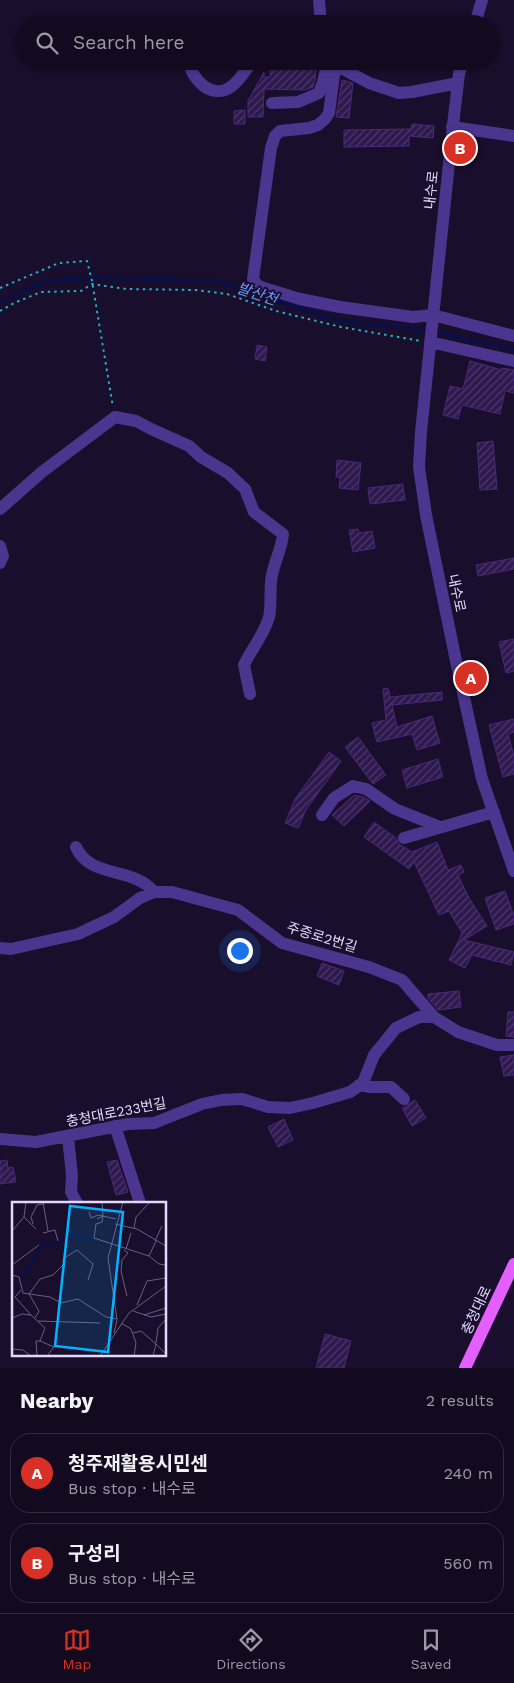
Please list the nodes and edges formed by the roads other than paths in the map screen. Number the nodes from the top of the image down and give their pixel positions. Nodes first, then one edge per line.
1 (319, 0) edge
2 (482, 0) edge
3 (320, 15) edge
4 (478, 15) edge
5 (192, 70) edge
6 (245, 70) edge
7 (328, 70) edge
8 (330, 70) edge
9 (345, 70) edge
10 (461, 70) edge
11 (458, 83) junction
12 (272, 102) dead end
13 (452, 128) junction
14 (514, 136) edge
15 (433, 317) junction
16 (514, 336) edge
17 (431, 340) junction
18 (514, 360) edge
19 (0, 509) edge
20 (0, 546) edge
21 (0, 564) edge
22 (250, 694) dead end
23 (494, 812) junction
24 (322, 815) dead end
25 (440, 828) junction
26 (404, 838) dead end
27 (76, 846) dead end
28 (514, 871) edge
29 (154, 892) junction
30 (0, 948) edge
31 (434, 1017) junction
32 (514, 1045) edge
33 (359, 1085) junction
34 (404, 1100) dead end
35 (115, 1126) junction
36 (68, 1137) junction
37 (0, 1139) edge
38 (76, 1202) edge
39 (140, 1202) edge
40 (514, 1264) edge
41 (465, 1368) edge

1 - 3 street
2 - 4 street
5 - 6 street
7 - 12 street
8 - 15 street
9 - 11 street
10 - 11 street, 내수로
11 - 13 street, 내수로
13 - 14 street
13 - 15 street, 내수로
15 - 16 street
15 - 17 street, 내수로
17 - 18 street
17 - 23 street, 내수로
19 - 22 street
20 - 21 street
23 - 25 street
23 - 28 street, 내수로
24 - 25 street
25 - 26 street
27 - 29 street
29 - 30 street
29 - 31 street, 주중로2번길
31 - 32 street, 주중로2번길
31 - 33 street
33 - 34 street
33 - 35 street, 충청대로233번길
35 - 36 street, 충청대로233번길
35 - 39 street
36 - 37 street, 충청대로233번길
36 - 38 street
40 - 41 main road, 충청대로

